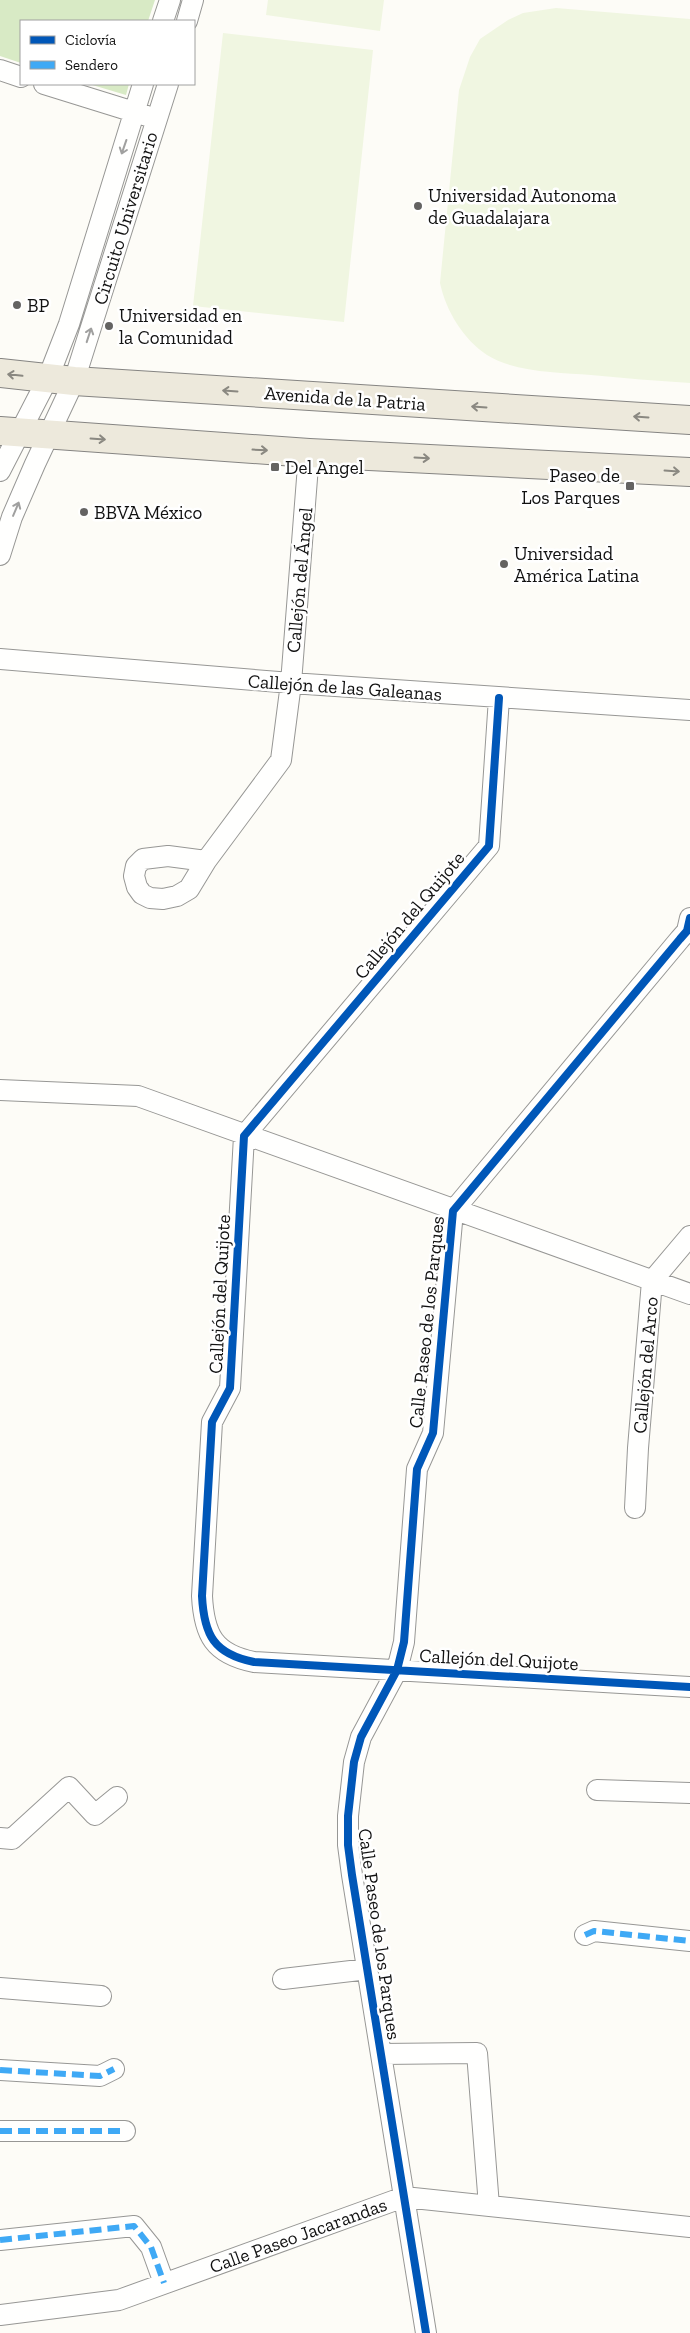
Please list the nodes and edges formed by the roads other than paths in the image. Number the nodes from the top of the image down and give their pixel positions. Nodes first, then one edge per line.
1 (170, 0) edge
2 (193, 0) edge
3 (163, 20) edge
4 (187, 20) edge
5 (0, 70) edge
6 (20, 77) edge
7 (47, 85) edge
8 (144, 85) edge
9 (168, 85) edge
10 (135, 112) junction
11 (157, 119) junction
12 (0, 373) edge
13 (61, 380) junction
14 (690, 420) edge
15 (10, 432) edge
16 (49, 436) junction
17 (309, 453) junction
18 (0, 471) edge
19 (690, 472) edge
20 (0, 555) edge
21 (0, 660) edge
22 (290, 683) junction
23 (498, 698) junction
24 (690, 710) edge
25 (206, 861) dead end
26 (690, 918) edge
27 (0, 1090) edge
28 (244, 1136) junction
29 (453, 1211) junction
30 (690, 1236) edge
31 (652, 1281) junction
32 (690, 1294) edge
33 (636, 1508) dead end
34 (397, 1670) junction
35 (690, 1687) edge
36 (597, 1790) dead end
37 (690, 1793) edge
38 (117, 1796) dead end
39 (0, 1838) edge
40 (585, 1935) dead end
41 (690, 1940) edge
42 (368, 1970) junction
43 (283, 1979) dead end
44 (0, 1988) edge
45 (101, 1996) dead end
46 (381, 2054) junction
47 (114, 2069) dead end
48 (0, 2070) edge
49 (0, 2131) edge
50 (125, 2131) dead end
51 (404, 2197) junction
52 (489, 2206) junction
53 (690, 2228) edge
54 (0, 2240) edge
55 (164, 2283) junction
56 (0, 2315) edge
57 (426, 2333) edge

1 - 3 street
2 - 4 street
5 - 6 street
7 - 10 street
8 - 10 street, Circuito Universitario
9 - 11 street, Circuito Universitario
10 - 11 street
10 -> 13 street, Circuito Universitario
13 -> 11 street, Circuito Universitario
13 -> 12 main road, Avenida de la Patria
14 -> 13 main road, Avenida de la Patria
13 - 15 street
13 - 16 street
15 - 16 main road
15 - 18 street
16 -> 17 main road
20 -> 16 street
17 -> 19 main road
17 - 22 street, Callejón del Ángel
21 - 22 street, Callejón de las Galeanas
22 - 23 street, Callejón de las Galeanas
22 - 25 street, Callejón del Ángel
23 - 24 street, Callejón de las Galeanas
23 - 28 street, Callejón del Quijote
26 - 29 street, Calle Paseo de los Parques
27 - 28 street
28 - 29 street
28 - 34 street, Callejón del Quijote
29 - 31 street
29 - 34 street, Calle Paseo de los Parques
30 - 31 street, Callejón del Arco
31 - 32 street
31 - 33 street, Callejón del Arco
34 - 35 street, Callejón del Quijote
34 - 42 street, Calle Paseo de los Parques
36 - 37 street
38 - 39 street
40 - 41 street
42 - 43 street
42 - 46 street, Calle Paseo de los Parques
44 - 45 street
46 - 51 street, Calle Paseo de los Parques
46 - 52 street
47 - 48 street
49 - 50 street
51 - 52 street, Calle Paseo Jacarandas
51 - 55 street, Calle Paseo Jacarandas
51 - 57 street, Calle Paseo de los Parques
52 - 53 street, Calle Paseo Jacarandas
54 - 55 street
55 - 56 street, Calle Paseo Jacarandas

